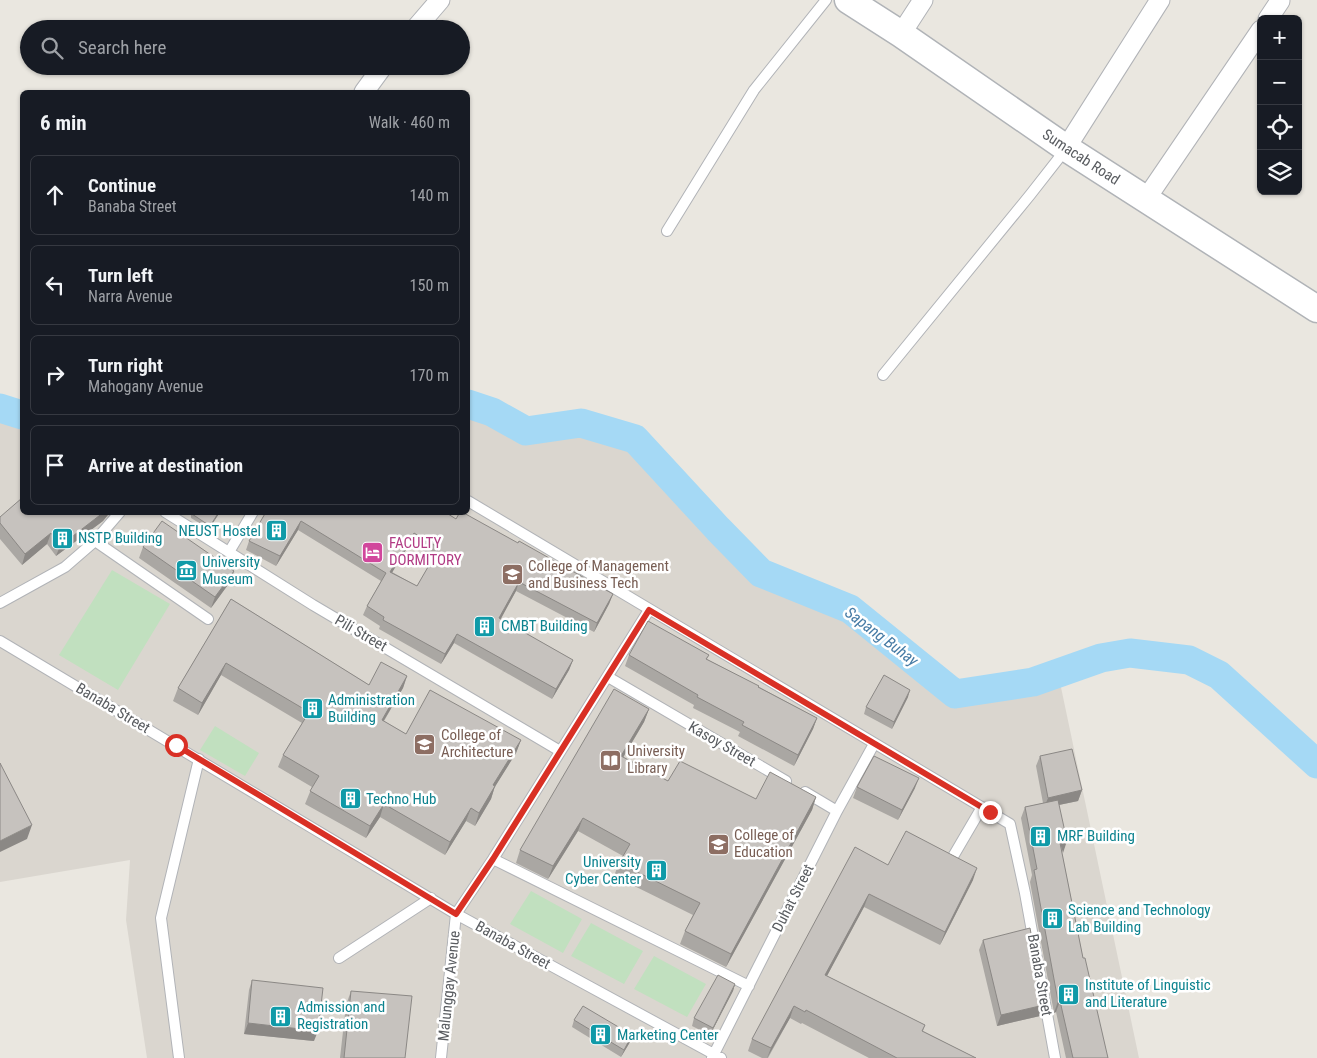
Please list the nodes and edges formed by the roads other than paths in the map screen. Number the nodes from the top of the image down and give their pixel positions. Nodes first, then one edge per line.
1 (440, 0) edge
2 (826, 0) edge
3 (848, 0) edge
4 (923, 0) edge
5 (1160, 0) edge
6 (1279, 0) edge
7 (1271, 15) edge
8 (423, 20) edge
9 (901, 34) junction
10 (1257, 36) edge
11 (376, 75) edge
12 (365, 90) edge
13 (1066, 148) junction
14 (1146, 199) junction
15 (667, 231) dead end
16 (1317, 309) edge
17 (883, 375) dead end
18 (470, 502) edge
19 (117, 515) edge
20 (170, 515) edge
21 (251, 515) edge
22 (95, 541) junction
23 (229, 552) junction
24 (0, 603) edge
25 (649, 610) junction
26 (208, 619) dead end
27 (0, 641) edge
28 (608, 677) junction
29 (874, 744) junction
30 (560, 751) junction
31 (199, 759) junction
32 (982, 807) junction
33 (837, 811) junction
34 (493, 859) junction
35 (951, 860) edge
36 (431, 898) junction
37 (456, 914) junction
38 (339, 958) dead end
39 (749, 986) junction
40 (716, 1057) edge
41 (179, 1058) edge
42 (441, 1058) edge
43 (1055, 1058) edge

1 - 8 street
2 - 15 lane
3 - 9 main road, Sumacab Road
4 - 9 street
5 - 13 street
6 - 7 street
9 - 13 main road, Sumacab Road
10 - 14 street
11 - 12 street
13 - 14 main road, Sumacab Road
13 - 17 lane
14 - 16 main road, Sumacab Road
18 - 25 lane, Banaba Street
19 - 22 lane
20 - 23 lane, Pili Street
21 - 23 lane
22 - 24 lane
22 - 26 lane
23 - 30 lane, Pili Street
25 - 28 lane
25 - 29 lane, Banaba Street
27 - 31 lane, Banaba Street
28 - 30 lane
28 - 33 lane, Kasoy Street
29 - 32 lane, Banaba Street
29 - 33 lane, Duhat Street
30 - 34 lane
31 - 36 lane, Banaba Street
31 - 41 lane
32 - 35 lane
32 - 43 lane, Banaba Street
33 - 39 lane, Duhat Street
34 - 37 lane
34 - 39 lane
36 - 37 lane, Banaba Street
36 - 38 lane
37 - 40 lane, Banaba Street
37 - 42 lane, Malunggay Avenue
39 - 40 lane, Duhat Street

